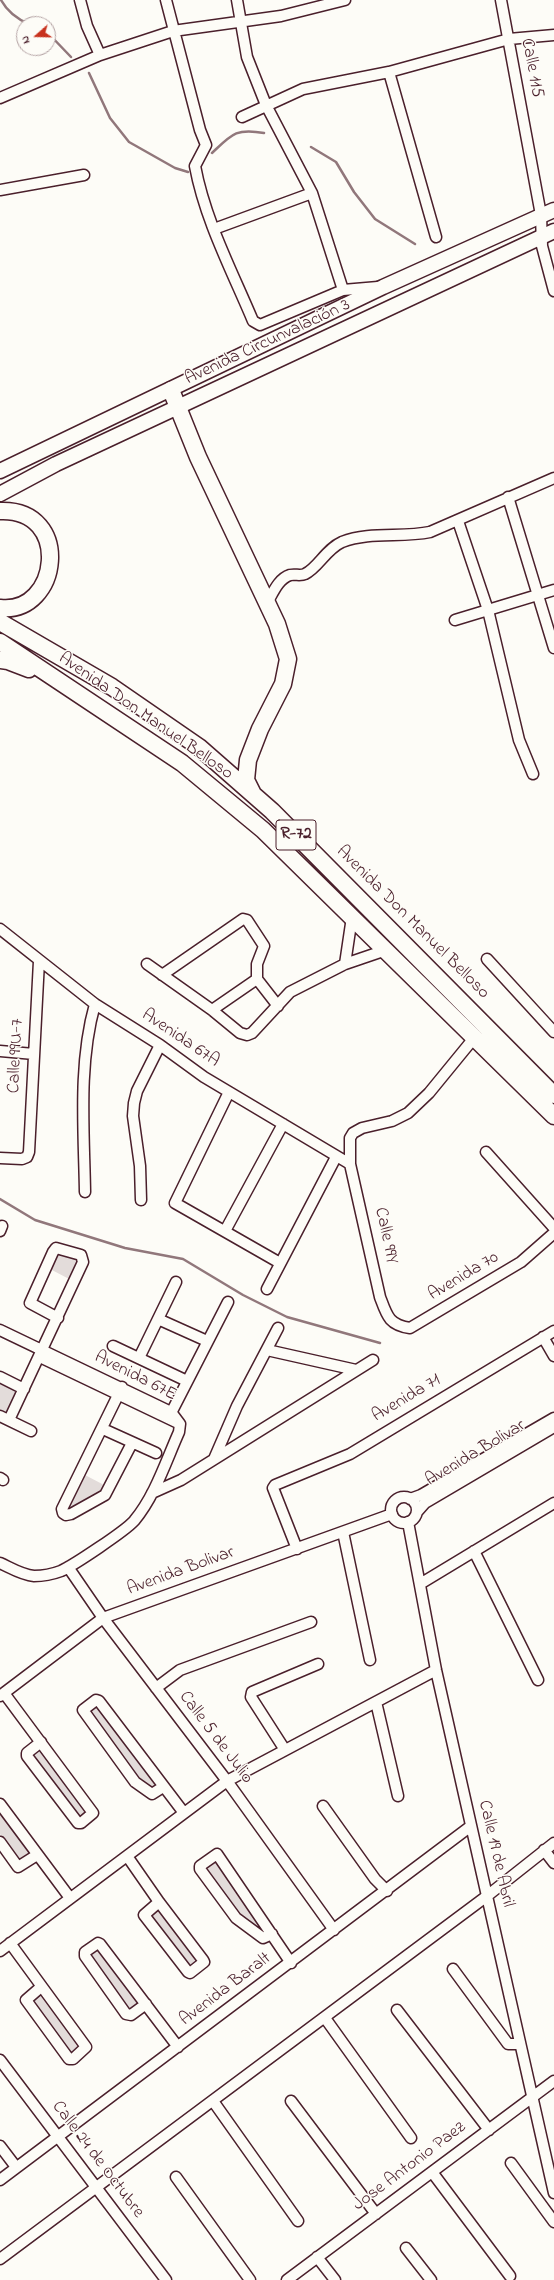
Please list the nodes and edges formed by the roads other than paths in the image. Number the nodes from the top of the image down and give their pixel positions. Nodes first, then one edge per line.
1 (80, 0) edge
2 (166, 0) edge
3 (237, 0) edge
4 (344, 0) edge
5 (501, 0) edge
6 (320, 4) edge
7 (240, 21) junction
8 (173, 31) junction
9 (554, 35) edge
10 (508, 40) junction
11 (100, 55) junction
12 (389, 72) junction
13 (0, 98) edge
14 (266, 105) junction
15 (242, 117) dead end
16 (84, 175) dead end
17 (0, 190) edge
18 (312, 194) junction
19 (548, 212) edge
20 (214, 229) junction
21 (554, 231) edge
22 (436, 237) dead end
23 (541, 237) junction
24 (409, 275) junction
25 (383, 287) junction
26 (343, 290) junction
27 (554, 291) edge
28 (418, 294) junction
29 (171, 390) junction
30 (179, 406) junction
31 (0, 471) edge
32 (554, 478) edge
33 (0, 494) edge
34 (508, 497) junction
35 (0, 511) edge
36 (458, 521) junction
37 (554, 590) edge
38 (538, 595) junction
39 (267, 602) junction
40 (0, 608) edge
41 (488, 610) junction
42 (455, 620) dead end
43 (0, 622) edge
44 (0, 642) edge
45 (554, 648) edge
46 (0, 660) edge
47 (60, 681) junction
48 (533, 774) dead end
49 (254, 795) junction
50 (352, 917) junction
51 (0, 929) edge
52 (386, 950) junction
53 (487, 960) dead end
54 (39, 962) junction
55 (147, 964) dead end
56 (345, 964) junction
57 (162, 975) junction
58 (256, 979) junction
59 (95, 1004) junction
60 (278, 1006) junction
61 (212, 1010) junction
62 (554, 1032) edge
63 (474, 1038) junction
64 (160, 1045) junction
65 (0, 1051) edge
66 (34, 1054) junction
67 (228, 1092) junction
68 (554, 1095) edge
69 (554, 1116) edge
70 (282, 1124) junction
71 (486, 1152) dead end
72 (336, 1157) junction
73 (0, 1158) edge
74 (350, 1164) junction
75 (85, 1192) dead end
76 (141, 1200) dead end
77 (554, 1228) edge
78 (225, 1231) junction
79 (554, 1233) edge
80 (280, 1263) junction
81 (176, 1282) dead end
82 (267, 1290) dead end
83 (228, 1302) dead end
84 (387, 1316) joint
85 (58, 1318) junction
86 (158, 1319) junction
87 (278, 1328) dead end
88 (0, 1330) edge
89 (554, 1331) edge
90 (543, 1337) junction
91 (0, 1338) edge
92 (207, 1341) junction
93 (113, 1346) dead end
94 (267, 1350) junction
95 (40, 1353) junction
96 (554, 1356) edge
97 (139, 1358) junction
98 (373, 1360) dead end
99 (356, 1370) junction
100 (0, 1378) edge
101 (187, 1381) junction
102 (24, 1389) junction
103 (120, 1391) junction
104 (170, 1416) junction
105 (5, 1418) edge
106 (554, 1418) edge
107 (554, 1427) edge
108 (103, 1429) junction
109 (31, 1431) dead end
110 (132, 1443) junction
111 (156, 1453) dead end
112 (214, 1459) junction
113 (152, 1493) junction
114 (410, 1499) junction
115 (554, 1503) edge
116 (417, 1512) junction
117 (392, 1514) junction
118 (408, 1522) junction
119 (343, 1532) junction
120 (296, 1549) junction
121 (474, 1551) junction
122 (0, 1556) edge
123 (0, 1563) edge
124 (68, 1567) junction
125 (52, 1573) junction
126 (420, 1584) junction
127 (103, 1618) junction
128 (311, 1622) dead end
129 (370, 1660) dead end
130 (318, 1664) dead end
131 (436, 1670) junction
132 (538, 1680) dead end
133 (156, 1688) junction
134 (2, 1694) edge
135 (376, 1702) junction
136 (41, 1742) junction
137 (285, 1750) junction
138 (227, 1781) junction
139 (163, 1787) junction
140 (398, 1796) dead end
141 (0, 1804) edge
142 (323, 1806) dead end
143 (184, 1814) junction
144 (471, 1826) junction
145 (0, 1842) edge
146 (554, 1843) edge
147 (544, 1850) junction
148 (37, 1855) junction
149 (127, 1856) junction
150 (554, 1863) edge
151 (386, 1891) junction
152 (487, 1896) junction
153 (70, 1898) junction
154 (159, 1902) junction
155 (334, 1930) junction
156 (272, 1934) junction
157 (10, 1943) junction
158 (0, 1951) edge
159 (291, 1962) junction
160 (453, 1969) dead end
161 (41, 1987) junction
162 (146, 2004) junction
163 (397, 2010) dead end
164 (325, 2018) junction
165 (519, 2044) junction
166 (178, 2047) junction
167 (0, 2060) edge
168 (554, 2081) edge
169 (531, 2097) junction
170 (213, 2101) junction
171 (291, 2101) dead end
172 (489, 2130) junction
173 (59, 2136) junction
174 (412, 2138) dead end
175 (0, 2146) edge
176 (511, 2163) dead end
177 (16, 2167) junction
178 (432, 2172) junction
179 (176, 2177) dead end
180 (0, 2180) edge
181 (97, 2187) junction
182 (554, 2193) edge
183 (376, 2214) junction
184 (298, 2221) dead end
185 (554, 2222) edge
186 (406, 2248) dead end
187 (317, 2257) junction
188 (0, 2259) edge
189 (510, 2276) dead end
190 (166, 2280) edge
191 (250, 2280) edge
192 (287, 2280) edge
193 (335, 2280) edge
194 (431, 2280) edge

1 - 11 street
2 - 8 street
3 - 7 street
4 - 6 street
5 - 10 street, Calle 115
6 - 7 street
7 - 8 street
7 - 14 street
8 - 11 street
8 - 20 street
9 - 10 street
10 - 12 street
10 - 19 street, Calle 115
11 - 13 street
12 - 14 street
12 - 22 street
14 - 15 street
14 - 18 street
16 - 17 street
18 - 20 street
18 - 26 street
19 - 23 street, Calle 115
19 - 24 main road, Avenida Circunvalación 3
20 - 26 street
21 - 23 main road, Avenida Circunvalación 3
23 - 27 street, Calle 115
23 - 28 main road, Avenida Circunvalación 3
24 - 25 main road, Avenida Circunvalación 3
24 - 28 main road
25 - 26 street
25 - 29 main road, Avenida Circunvalación 3
28 - 30 main road, Avenida Circunvalación 3
29 - 30 main road
29 - 31 main road, Avenida Circunvalación 3
30 - 33 main road, Avenida Circunvalación 3
30 - 39 main road
32 - 34 street
34 - 36 street
34 - 38 street
35 - 40 main road
36 - 39 street
36 - 41 street
37 - 38 street
38 - 41 street
38 - 45 street
39 - 49 main road
41 - 42 street
41 - 48 street
43 - 49 main road, Avenida Don Manuel Belloso / R-72
44 - 47 main road, Avenida Don Manuel Belloso / R-72
46 - 47 main road
47 - 50 main road, Avenida Don Manuel Belloso / R-72
49 - 68 main road, Avenida Don Manuel Belloso / R-72
50 - 52 main road, Avenida Don Manuel Belloso / R-72
50 - 56 street
51 - 54 street, Avenida 67A
52 - 56 street
52 - 63 main road, Avenida Don Manuel Belloso / R-72
53 - 62 street
54 - 59 street, Avenida 67A
54 - 66 street, Calle 99U-7
55 - 57 street
56 - 60 street
57 - 58 street
57 - 61 street
58 - 60 street
58 - 61 street
59 - 64 street, Avenida 67A
59 - 75 street
60 - 61 street
63 - 69 main road, Avenida Don Manuel Belloso / R-72
63 - 74 street, Calle 99Y
64 - 67 street, Avenida 67A
64 - 76 street
65 - 66 street
66 - 73 street, Calle 99U-7
67 - 70 street, Avenida 67A
67 - 78 street
70 - 72 street, Avenida 67A
70 - 78 street
71 - 77 street
72 - 74 street, Avenida 67A
72 - 80 street
74 - 84 street, Calle 99Y
78 - 80 street
79 - 84 street, Avenida 70
80 - 82 street
81 - 86 street
83 - 92 street
85 - 85 street
85 - 95 street
86 - 92 street
86 - 97 street
87 - 94 street
88 - 95 street, Avenida 67E
89 - 90 street, Avenida 71
90 - 96 street
90 - 120 street, Avenida 71
91 - 95 street, Avenida 67E
92 - 101 street
93 - 97 street
94 - 99 street
94 - 112 street
95 - 102 street
95 - 103 street, Avenida 67E
97 - 101 street
98 - 99 street
99 - 112 street
100 - 102 street
101 - 104 street
102 - 105 street
103 - 104 street, Avenida 67E
103 - 108 street
104 - 113 street, Avenida 67E
105 - 109 street
106 - 114 street
107 - 116 street, Avenida Bolivar
108 - 110 street
108 - 110 street
110 - 111 street
112 - 113 street
113 - 124 street
114 - 116 street
114 - 117 street
115 - 121 street
116 - 118 street
117 - 118 street
117 - 119 street, Avenida Bolivar
118 - 126 street, Calle 19 de Abril
119 - 120 street, Avenida Bolivar
119 - 129 street
120 - 127 street, Avenida Bolivar
121 - 126 street
121 - 132 street
122 - 125 street
123 - 125 street
124 - 125 street
124 - 127 street, Calle 5 de Julio
126 - 131 street, Calle 19 de Abril
127 - 133 street, Calle 5 de Julio
127 - 134 street, Avenida Bolivar
128 - 133 street
130 - 137 street
131 - 135 street
131 - 144 street, Calle 19 de Abril
133 - 138 street, Calle 5 de Julio
134 - 136 street
135 - 137 street
135 - 140 street
136 - 136 street
137 - 138 street
138 - 143 street
138 - 155 street, Calle 5 de Julio
139 - 139 street
139 - 143 street
141 - 148 street
142 - 151 street
143 - 149 street
144 - 151 street, Avenida Baralt
144 - 152 street, Calle 19 de Abril
145 - 148 street
146 - 147 street
147 - 150 street
147 - 152 street
148 - 153 street
149 - 153 street
149 - 154 street
151 - 155 street, Avenida Baralt
152 - 164 street
152 - 165 street, Calle 19 de Abril
153 - 157 street
154 - 154 street
155 - 159 street, Avenida Baralt
156 - 156 street
156 - 159 street
157 - 158 street
157 - 161 street
159 - 166 street, Avenida Baralt
160 - 165 street
161 - 161 street
162 - 162 street
162 - 166 street
163 - 172 street
164 - 170 street
164 - 174 street
165 - 169 street, Calle 19 de Abril
166 - 173 street, Avenida Baralt
167 - 173 street, Calle 24 de Octubre
168 - 169 street, Jose Antonio Paez
169 - 172 street, Jose Antonio Paez
169 - 182 street, Calle 19 de Abril
170 - 181 street
170 - 184 street
171 - 183 street
172 - 178 street, Jose Antonio Paez
173 - 177 street, Avenida Baralt
173 - 181 street, Calle 24 de Octubre
175 - 177 street
176 - 185 street
177 - 180 street, Avenida Baralt
178 - 183 street, Jose Antonio Paez
178 - 189 street
179 - 191 street
181 - 188 street
181 - 190 street, Calle 24 de Octubre
183 - 187 street, Jose Antonio Paez
186 - 194 street
187 - 192 street, Jose Antonio Paez
187 - 193 street

